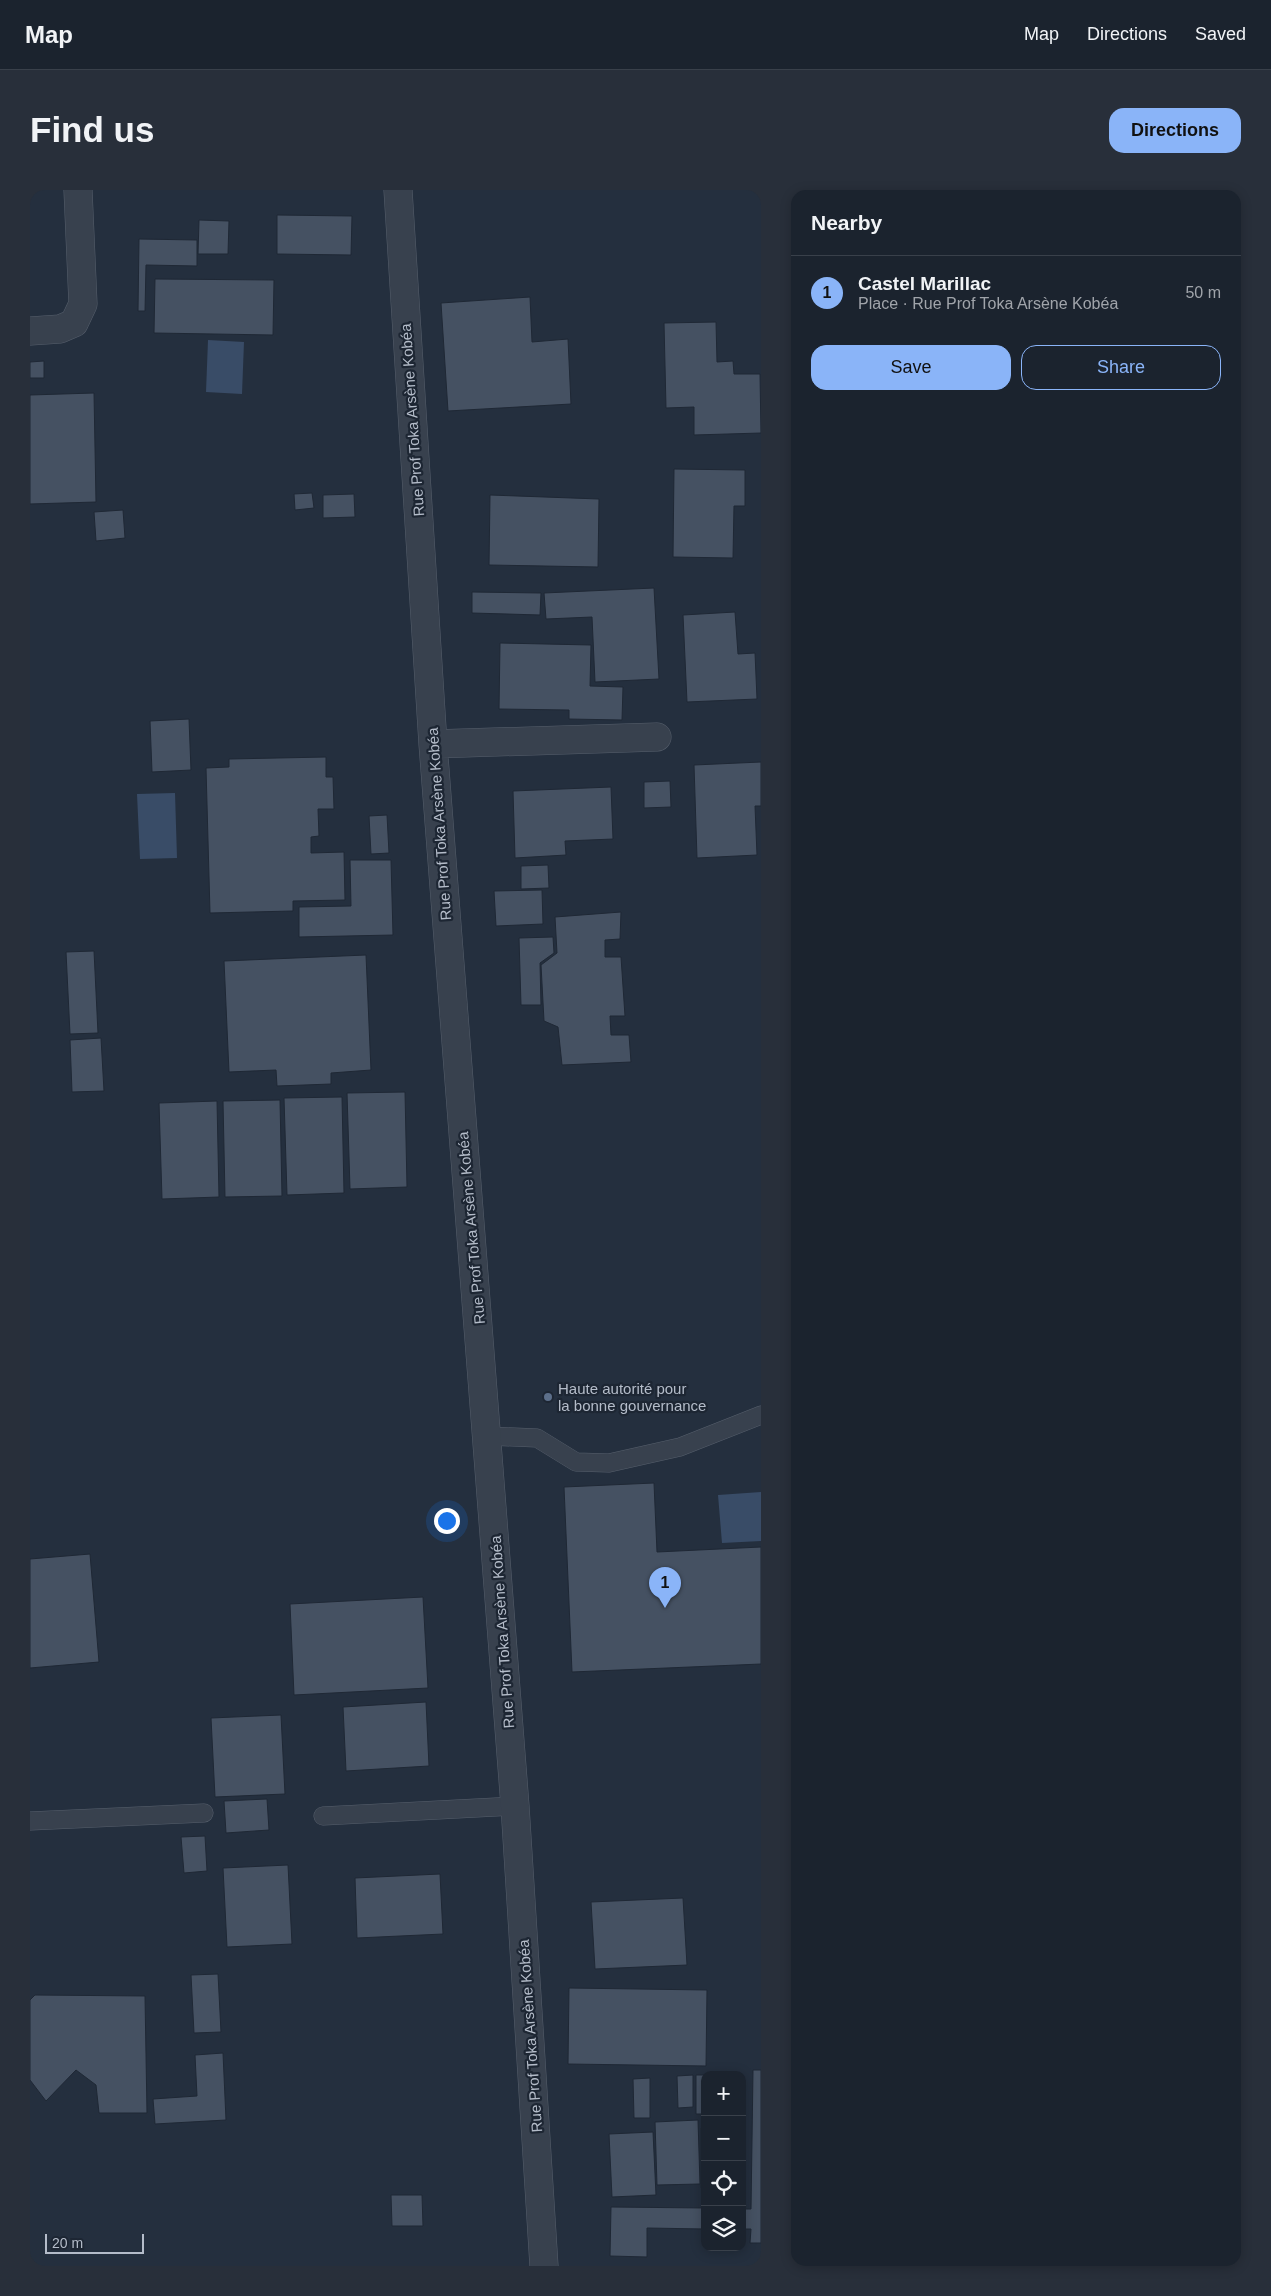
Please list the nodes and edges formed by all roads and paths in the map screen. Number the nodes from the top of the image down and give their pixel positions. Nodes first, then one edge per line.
1 (78, 190) edge
2 (398, 190) edge
3 (30, 331) edge
4 (657, 737) dead end
5 (433, 744) junction
6 (761, 1415) edge
7 (488, 1436) junction
8 (515, 1806) junction
9 (204, 1814) dead end
10 (324, 1816) dead end
11 (30, 1822) edge
12 (544, 2266) edge

1 - 3 street
2 - 5 street, Rue Prof Toka Arsène Kobéa
4 - 5 street
5 - 7 street, Rue Prof Toka Arsène Kobéa
6 - 7 lane
7 - 8 street, Rue Prof Toka Arsène Kobéa
8 - 10 lane
8 - 12 street, Rue Prof Toka Arsène Kobéa
9 - 11 lane

